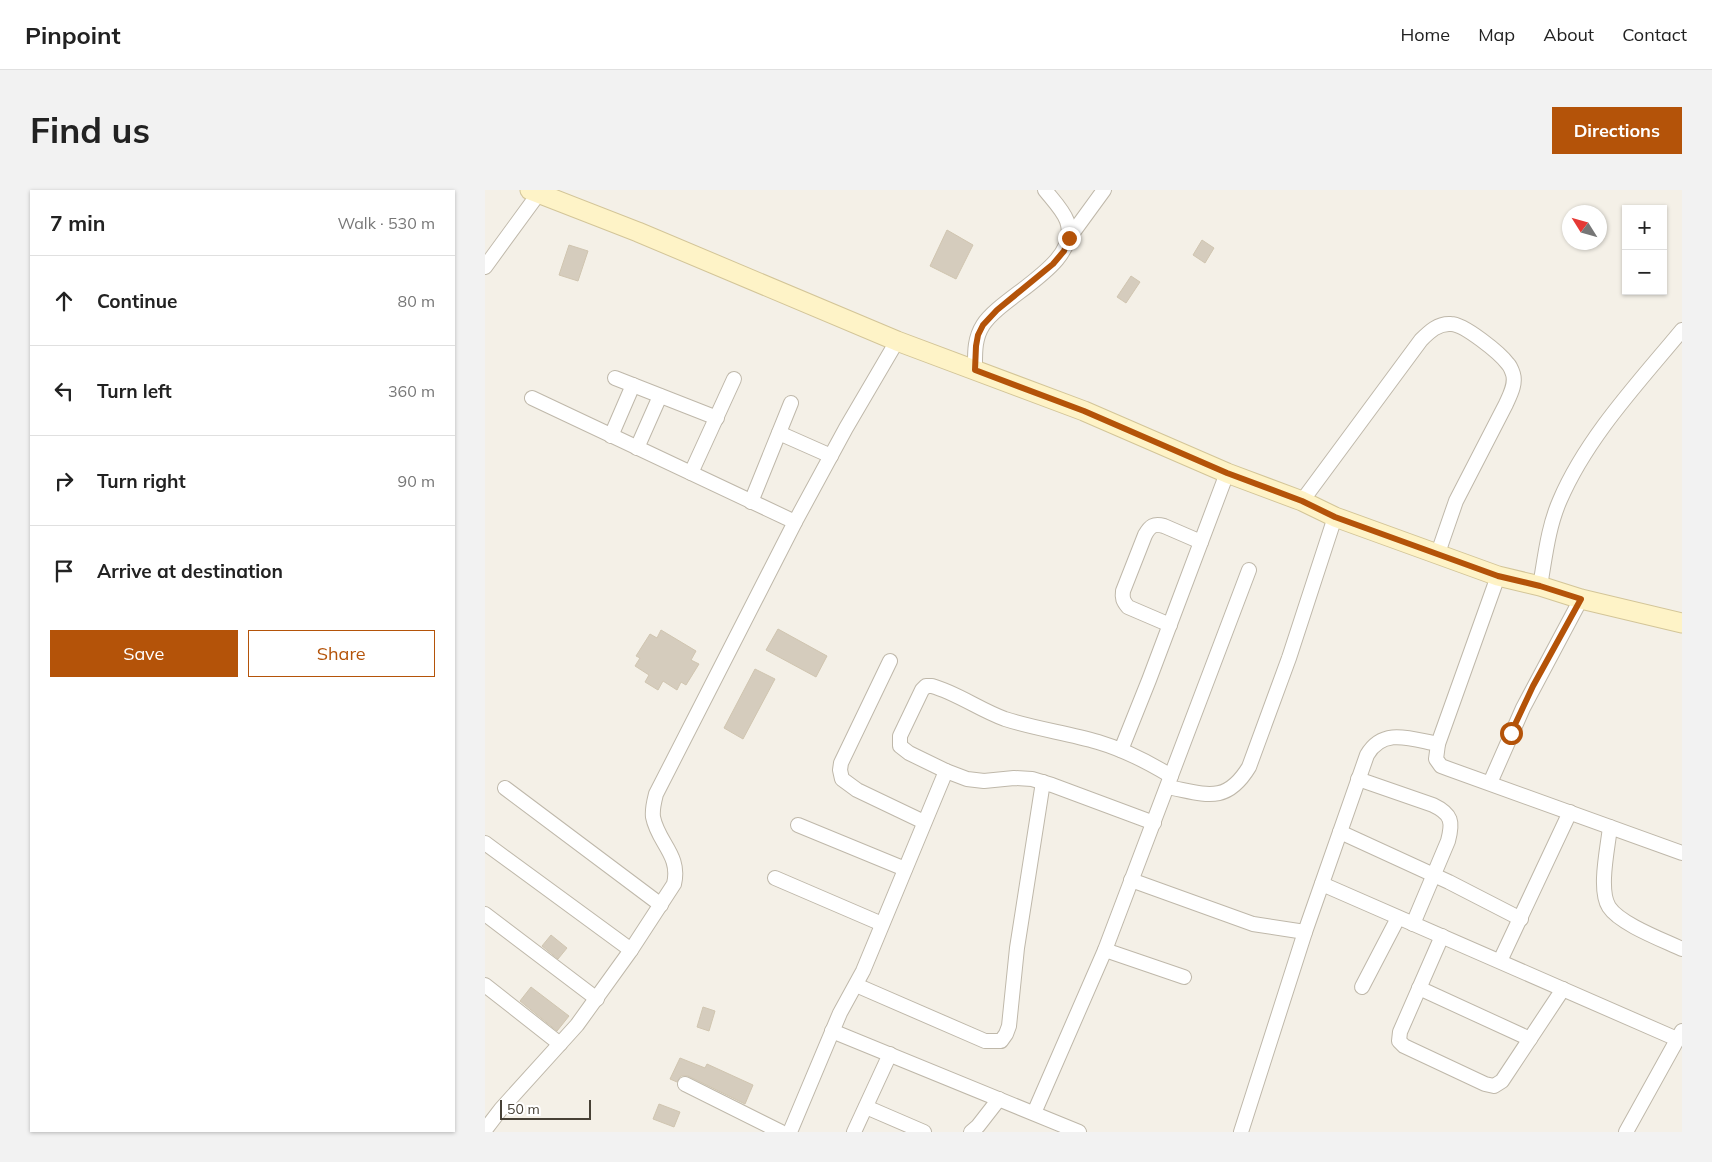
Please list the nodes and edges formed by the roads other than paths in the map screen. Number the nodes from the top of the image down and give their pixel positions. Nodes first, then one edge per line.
1 (1045, 190) edge
2 (1104, 190) edge
3 (534, 191) edge
4 (1069, 238) junction
5 (485, 268) edge
6 (1682, 330) edge
7 (897, 340) junction
8 (975, 370) junction
9 (615, 378) dead end
10 (735, 379) dead end
11 (633, 385) junction
12 (660, 396) junction
13 (532, 398) dead end
14 (791, 403) dead end
15 (717, 418) junction
16 (779, 433) junction
17 (611, 436) junction
18 (637, 448) junction
19 (831, 456) junction
20 (1227, 473) junction
21 (691, 474) junction
22 (1302, 501) junction
23 (751, 502) junction
24 (1335, 517) junction
25 (795, 522) junction
26 (1201, 542) junction
27 (1438, 554) junction
28 (1249, 570) dead end
29 (1498, 576) junction
30 (1540, 586) junction
31 (1581, 599) junction
32 (1682, 624) edge
33 (1170, 625) junction
34 (890, 661) dead end
35 (1438, 744) junction
36 (1121, 750) junction
37 (946, 771) junction
38 (1358, 779) junction
39 (1043, 782) junction
40 (1170, 782) junction
41 (1490, 783) junction
42 (505, 788) dead end
43 (1570, 812) junction
44 (925, 822) junction
45 (1154, 823) junction
46 (798, 824) dead end
47 (1610, 827) junction
48 (1340, 832) junction
49 (485, 843) edge
50 (1682, 853) edge
51 (905, 869) junction
52 (1435, 875) junction
53 (775, 878) dead end
54 (1131, 880) junction
55 (1322, 884) junction
56 (661, 906) junction
57 (485, 914) edge
58 (1398, 918) junction
59 (1521, 919) junction
60 (882, 924) junction
61 (1413, 924) junction
62 (1305, 932) junction
63 (1442, 936) junction
64 (1682, 949) edge
65 (631, 950) junction
66 (1105, 950) junction
67 (1500, 961) junction
68 (1184, 977) dead end
69 (485, 985) edge
70 (856, 985) junction
71 (1362, 987) dead end
72 (1419, 988) junction
73 (1563, 989) junction
74 (597, 999) junction
75 (832, 1031) junction
76 (1680, 1035) edge
77 (1530, 1039) junction
78 (560, 1044) junction
79 (890, 1054) junction
80 (685, 1084) dead end
81 (999, 1099) junction
82 (866, 1107) junction
83 (1033, 1113) junction
84 (485, 1130) edge
85 (1073, 1131) edge
86 (781, 1132) edge
87 (791, 1132) edge
88 (854, 1132) edge
89 (924, 1132) edge
90 (971, 1132) edge
91 (1241, 1132) edge
92 (1626, 1132) edge

1 - 4 street
2 - 4 street
3 - 5 street
3 - 7 street
4 - 8 street
6 - 30 street
7 - 8 street
7 - 19 street
8 - 20 street
9 - 11 street
10 - 15 street
11 - 12 street
11 - 17 street
12 - 15 street
12 - 18 street
13 - 17 street
14 - 16 street
15 - 21 street
16 - 19 street
16 - 23 street
17 - 18 street
18 - 21 street
19 - 25 street
20 - 22 street
20 - 26 street
21 - 23 street
22 - 24 street
22 - 27 street
23 - 25 street
24 - 27 street
24 - 40 street
25 - 56 street
26 - 33 street
26 - 33 street
27 - 29 street
28 - 40 street
29 - 30 street
29 - 35 street
30 - 31 street
31 - 32 street
31 - 41 street
33 - 36 street
34 - 44 street
35 - 38 street
35 - 41 street
36 - 37 street
36 - 40 street
37 - 39 street
37 - 44 street
38 - 48 street
38 - 52 street
39 - 45 street
39 - 70 street
40 - 45 street
41 - 43 street
42 - 56 street
43 - 47 street
43 - 59 street
44 - 51 street
45 - 54 street
46 - 51 street
47 - 50 street
47 - 64 street
48 - 52 street
48 - 55 street
49 - 65 street
51 - 60 street
52 - 59 street
52 - 61 street
53 - 60 street
54 - 62 street
54 - 66 street
55 - 58 street
55 - 62 street
56 - 65 street
57 - 74 street
58 - 61 street
58 - 71 street
59 - 67 street
60 - 70 street
61 - 63 street
62 - 91 street
63 - 67 street
63 - 72 street
65 - 74 street
66 - 68 street
66 - 83 street
67 - 73 street
69 - 78 street
70 - 75 street
72 - 77 street
72 - 77 street
73 - 76 street
73 - 77 street
74 - 78 street
75 - 79 street
75 - 87 street
76 - 92 street
78 - 84 street
79 - 81 street
79 - 82 street
80 - 86 street
81 - 83 street
81 - 90 street
82 - 88 street
82 - 89 street
83 - 85 street

